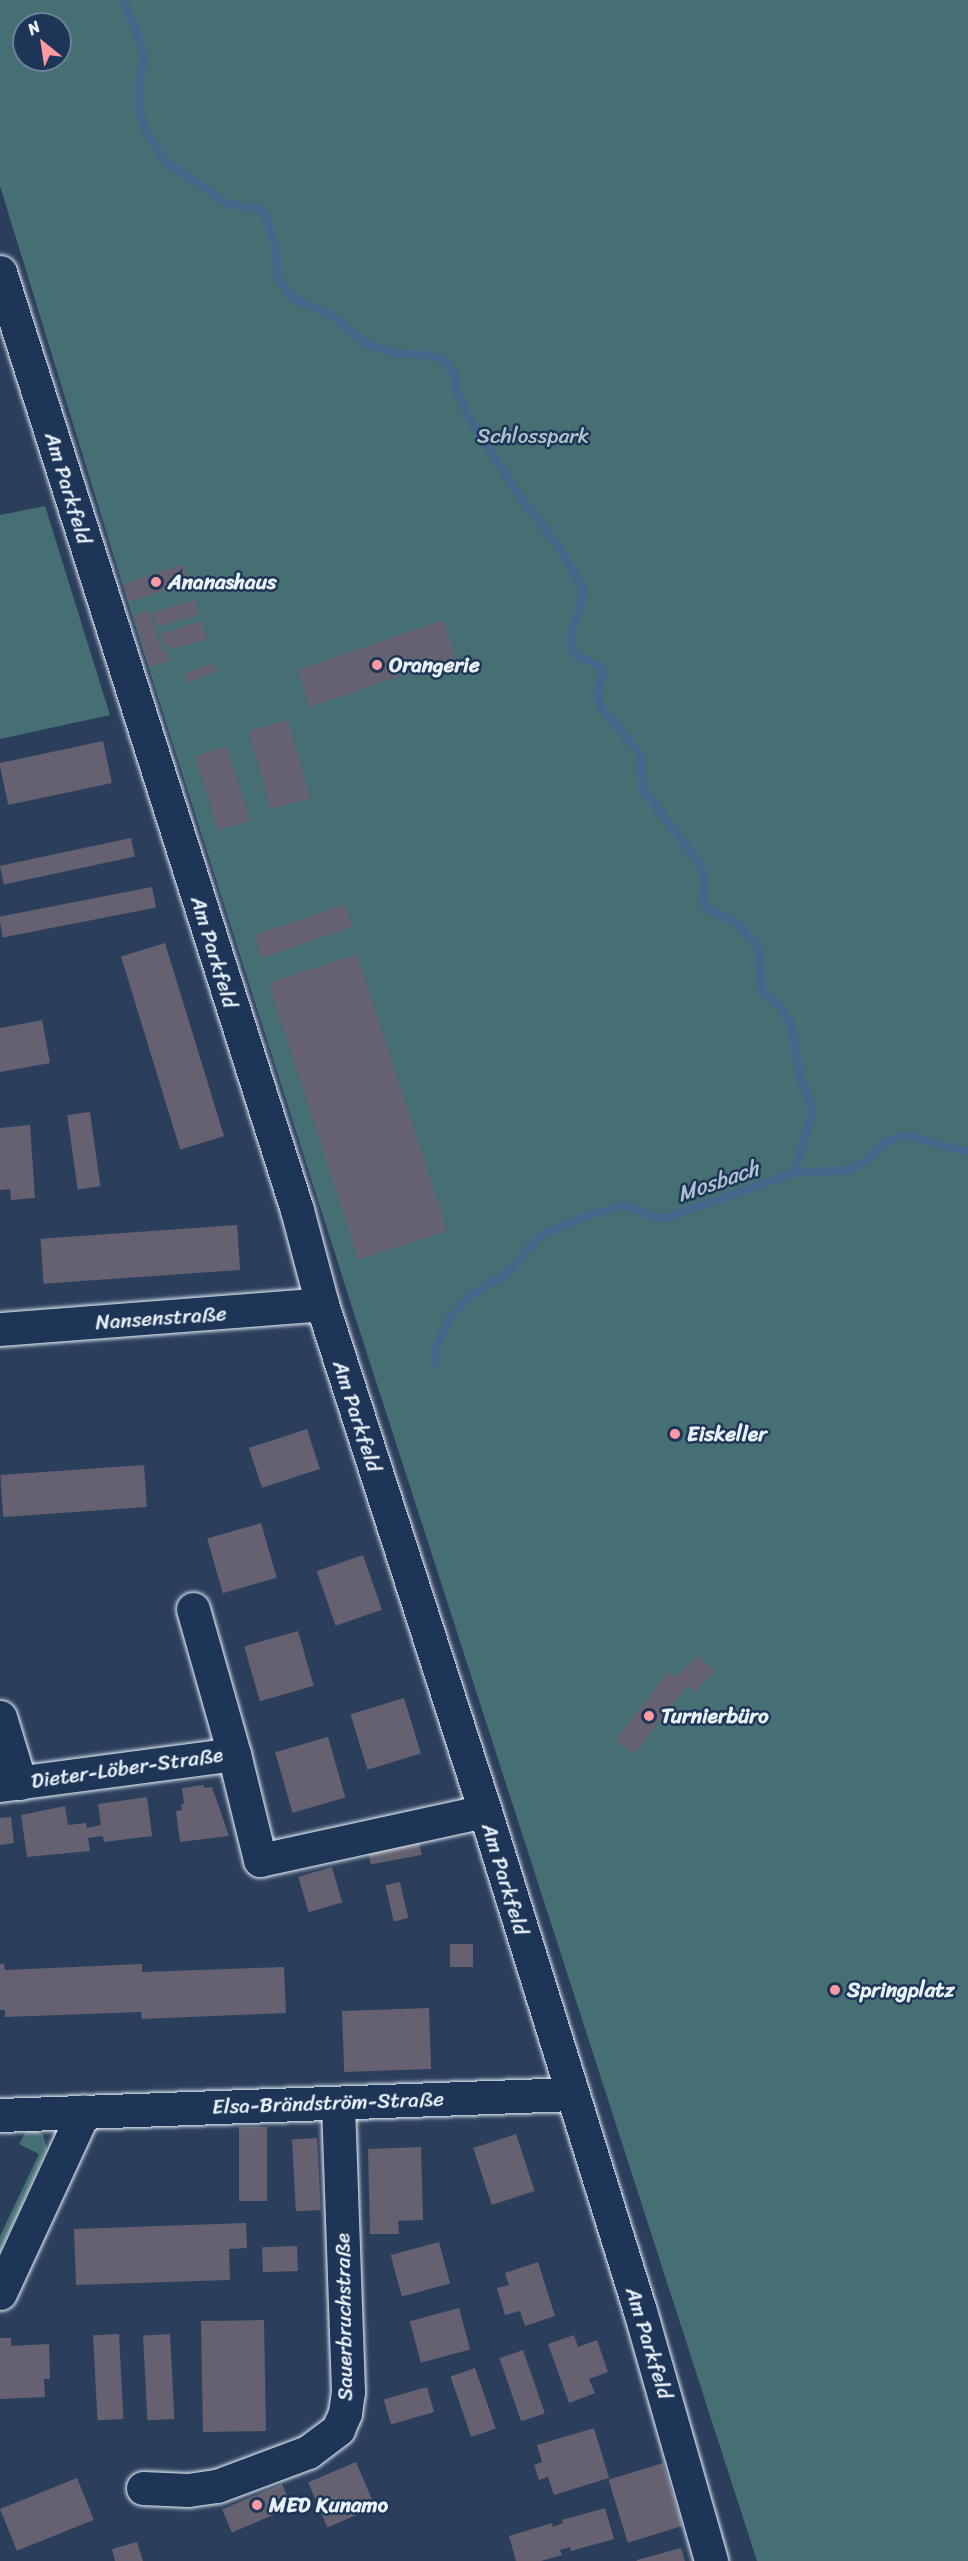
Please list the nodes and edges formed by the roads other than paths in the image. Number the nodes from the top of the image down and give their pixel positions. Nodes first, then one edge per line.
1 (0, 272) edge
2 (322, 1304) junction
3 (0, 1329) edge
4 (193, 1609) dead end
5 (0, 1717) edge
6 (234, 1754) junction
7 (10, 1784) edge
8 (485, 1811) junction
9 (572, 2094) junction
10 (338, 2103) junction
11 (84, 2111) junction
12 (0, 2115) edge
13 (0, 2293) edge
14 (143, 2488) dead end
15 (711, 2561) edge

1 - 2 street, Am Parkfeld
2 - 3 street, Nansenstraße
2 - 8 street, Am Parkfeld
4 - 6 street, Dieter-Löber-Straße
5 - 7 street, Dieter-Löber-Straße
6 - 7 street, Dieter-Löber-Straße
6 - 8 street, Dieter-Löber-Straße
8 - 9 street, Am Parkfeld
9 - 10 street, Elsa-Brändström-Straße
9 - 15 street, Am Parkfeld
10 - 11 street, Elsa-Brändström-Straße
10 - 14 street, Sauerbruchstraße
11 - 12 street, Elsa-Brändström-Straße
11 - 13 street

